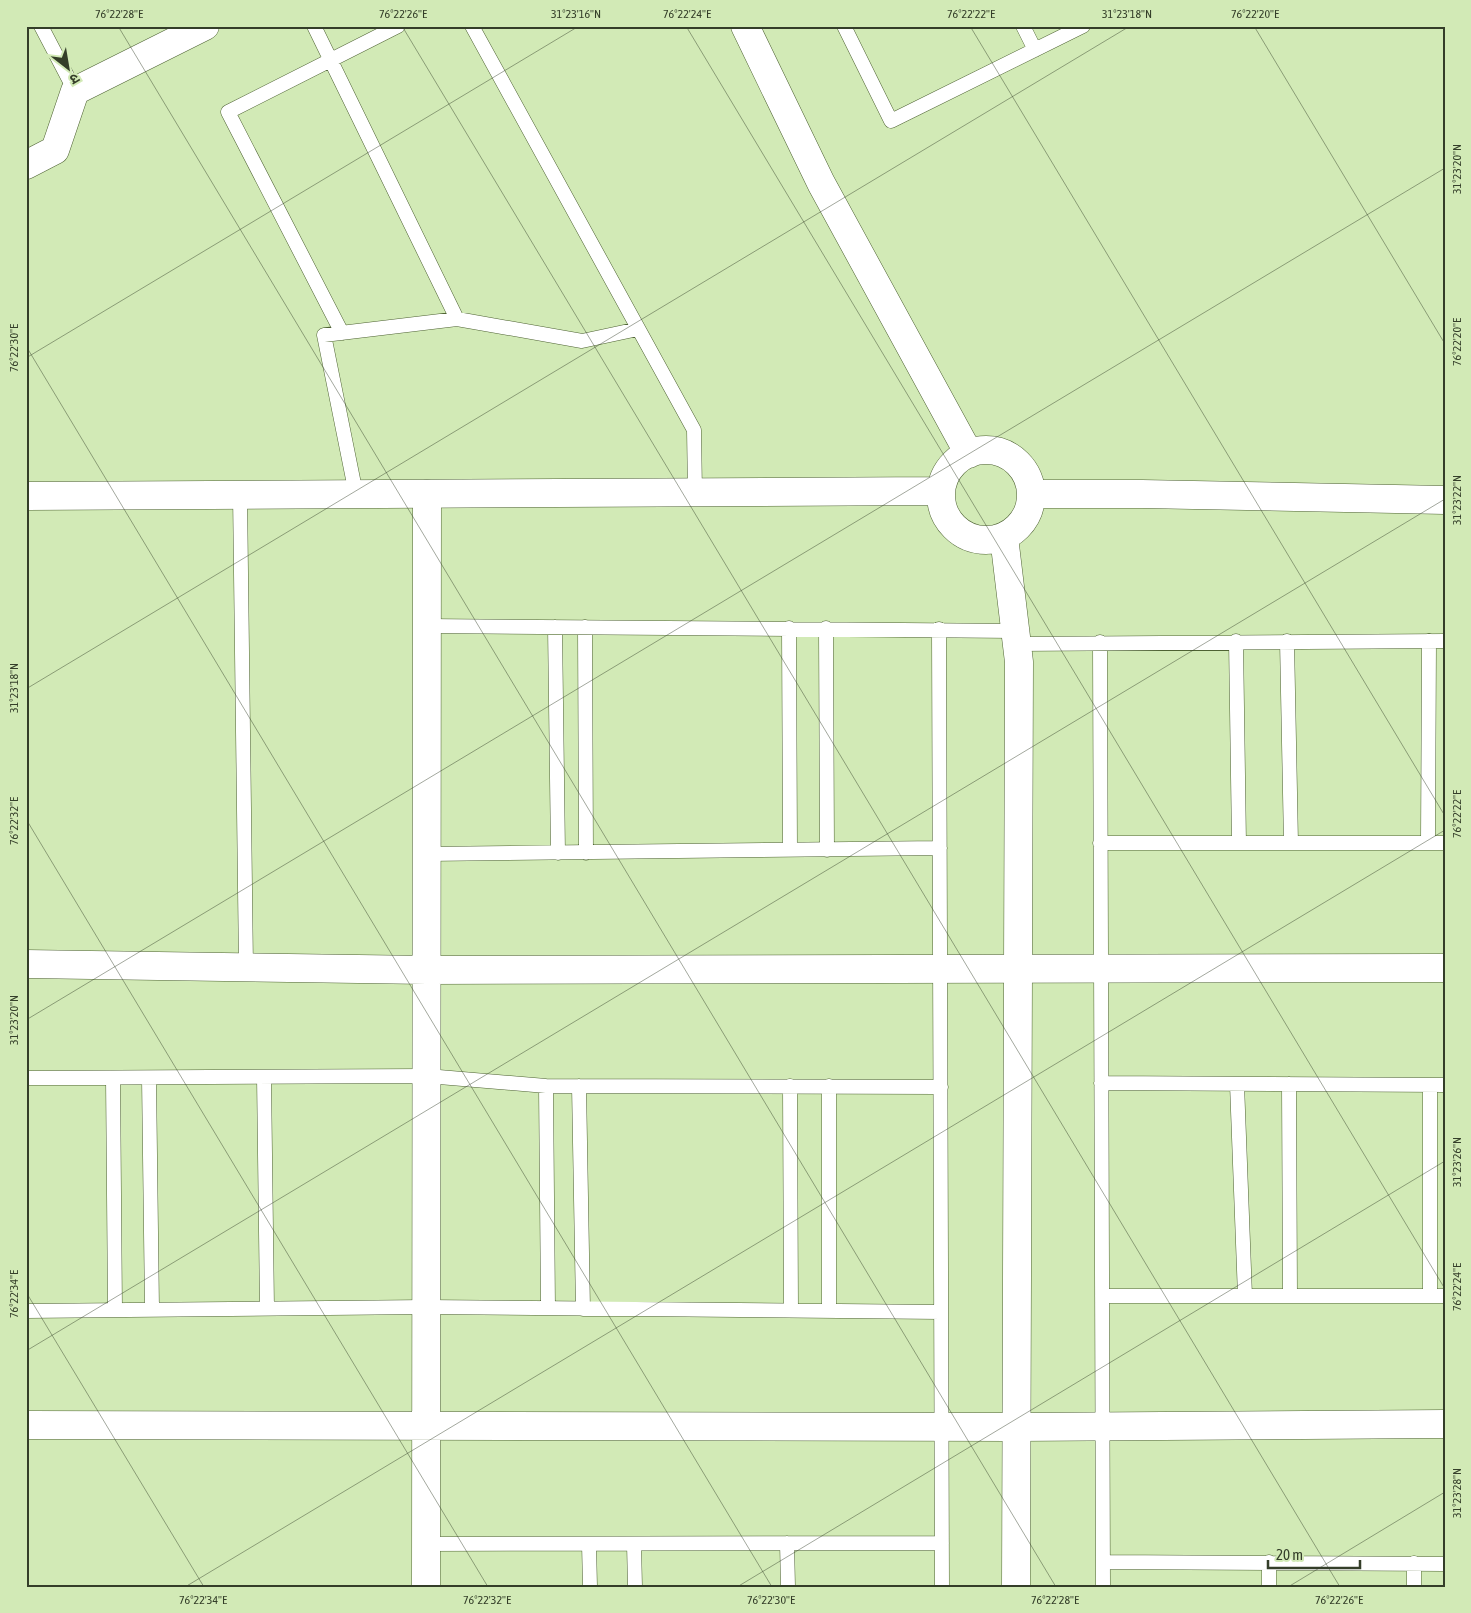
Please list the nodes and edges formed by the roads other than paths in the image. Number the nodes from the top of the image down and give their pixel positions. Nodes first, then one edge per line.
1 (41, 26) edge
2 (205, 26) edge
3 (314, 26) edge
4 (398, 26) edge
5 (472, 26) edge
6 (745, 26) edge
7 (844, 26) edge
8 (1023, 26) edge
9 (1083, 26) edge
10 (1035, 50) junction
11 (331, 60) junction
12 (75, 90) junction
13 (26, 165) edge
14 (457, 319) junction
15 (638, 329) junction
16 (342, 333) junction
17 (968, 454) junction
18 (941, 491) junction
19 (695, 492) junction
20 (240, 494) junction
21 (356, 494) junction
22 (427, 494) junction
23 (1031, 494) junction
24 (26, 496) edge
25 (1445, 500) edge
26 (1004, 537) junction
27 (427, 626) junction
28 (555, 627) junction
29 (585, 627) junction
30 (789, 628) junction
31 (826, 628) junction
32 (940, 629) junction
33 (1016, 637) junction
34 (1429, 640) junction
35 (1445, 640) edge
36 (1236, 641) junction
37 (1287, 641) junction
38 (1100, 642) junction
39 (1100, 843) junction
40 (1239, 843) junction
41 (1292, 843) junction
42 (1428, 843) junction
43 (1445, 843) edge
44 (940, 848) junction
45 (790, 850) junction
46 (827, 850) junction
47 (558, 852) junction
48 (586, 853) junction
49 (427, 854) junction
50 (26, 964) edge
51 (246, 968) junction
52 (1445, 968) edge
53 (940, 969) junction
54 (1018, 969) junction
55 (1101, 969) junction
56 (426, 970) junction
57 (428, 1076) junction
58 (264, 1077) junction
59 (26, 1078) edge
60 (113, 1078) junction
61 (149, 1078) junction
62 (1101, 1083) junction
63 (1237, 1084) junction
64 (1289, 1084) junction
65 (1430, 1085) junction
66 (1445, 1085) edge
67 (546, 1086) junction
68 (579, 1086) junction
69 (790, 1086) junction
70 (829, 1086) junction
71 (942, 1087) junction
72 (1102, 1296) junction
73 (1245, 1296) junction
74 (1290, 1296) junction
75 (1430, 1296) junction
76 (1445, 1296) edge
77 (426, 1307) junction
78 (267, 1308) junction
79 (548, 1308) junction
80 (583, 1309) junction
81 (114, 1310) junction
82 (152, 1310) junction
83 (26, 1311) edge
84 (791, 1311) junction
85 (829, 1311) junction
86 (941, 1312) junction
87 (1445, 1424) edge
88 (26, 1425) edge
89 (426, 1426) junction
90 (941, 1427) junction
91 (1102, 1427) junction
92 (1017, 1428) junction
93 (787, 1543) junction
94 (942, 1543) junction
95 (426, 1544) junction
96 (589, 1544) junction
97 (634, 1544) junction
98 (1103, 1562) junction
99 (1269, 1562) junction
100 (1414, 1563) junction
101 (1445, 1564) edge
102 (426, 1587) edge
103 (590, 1587) edge
104 (634, 1587) edge
105 (788, 1587) edge
106 (942, 1587) edge
107 (1016, 1587) edge
108 (1103, 1587) edge
109 (1269, 1587) edge
110 (1414, 1587) edge

1 - 12 lane
2 - 12 street
3 - 11 lane
4 - 11 lane
5 - 15 lane
6 - 17 street
7 - 10 lane
8 - 10 lane
9 - 10 lane
11 - 14 lane
11 - 16 lane
12 - 13 street
14 - 15 lane
14 - 16 lane
15 - 19 lane
16 - 21 lane
17 - 18 street
17 - 23 street
18 - 19 street
18 - 26 street
19 - 22 street
20 - 21 street
20 - 24 street
20 - 51 lane
21 - 22 street
22 - 27 street
23 - 25 street
23 - 26 street
26 - 33 street
27 - 28 lane
27 - 49 street
28 - 29 lane
28 - 47 lane
29 - 30 lane
29 - 48 lane
30 - 31 lane
30 - 45 lane
31 - 32 lane
31 - 46 lane
32 - 33 lane
32 - 44 lane
33 - 38 lane
33 - 54 street
34 - 35 lane
34 - 37 lane
34 - 42 lane
36 - 37 lane
36 - 38 lane
36 - 40 lane
37 - 41 lane
38 - 39 lane
39 - 40 lane
39 - 55 lane
40 - 41 lane
41 - 42 lane
42 - 43 lane
44 - 46 lane
44 - 53 lane
45 - 46 lane
45 - 48 lane
47 - 48 lane
47 - 49 lane
49 - 56 street
50 - 51 street
51 - 56 street
52 - 55 street
53 - 54 street
53 - 56 street
53 - 71 lane
54 - 55 street
54 - 92 street
55 - 62 lane
56 - 57 street
57 - 58 lane
57 - 67 lane
57 - 77 street
58 - 61 lane
58 - 78 lane
59 - 60 lane
60 - 61 lane
60 - 81 lane
61 - 82 lane
62 - 63 lane
62 - 72 lane
63 - 64 lane
63 - 73 lane
64 - 65 lane
64 - 74 lane
65 - 66 lane
65 - 75 lane
67 - 68 lane
67 - 79 lane
68 - 69 lane
68 - 80 lane
69 - 70 lane
69 - 84 lane
70 - 71 lane
70 - 85 lane
71 - 86 lane
72 - 73 lane
72 - 91 lane
73 - 74 lane
74 - 75 lane
75 - 76 lane
77 - 78 lane
77 - 79 lane
77 - 89 street
78 - 82 lane
79 - 80 lane
80 - 84 lane
81 - 82 lane
81 - 83 lane
84 - 85 lane
85 - 86 lane
86 - 90 lane
87 - 91 street
88 - 89 street
89 - 90 street
89 - 95 street
90 - 92 street
90 - 94 lane
91 - 92 street
91 - 98 lane
92 - 107 street
93 - 94 lane
93 - 97 lane
93 - 105 lane
94 - 106 lane
95 - 96 lane
95 - 102 street
96 - 97 lane
96 - 103 lane
97 - 104 lane
98 - 99 lane
98 - 108 lane
99 - 100 lane
99 - 109 lane
100 - 101 lane
100 - 110 lane

